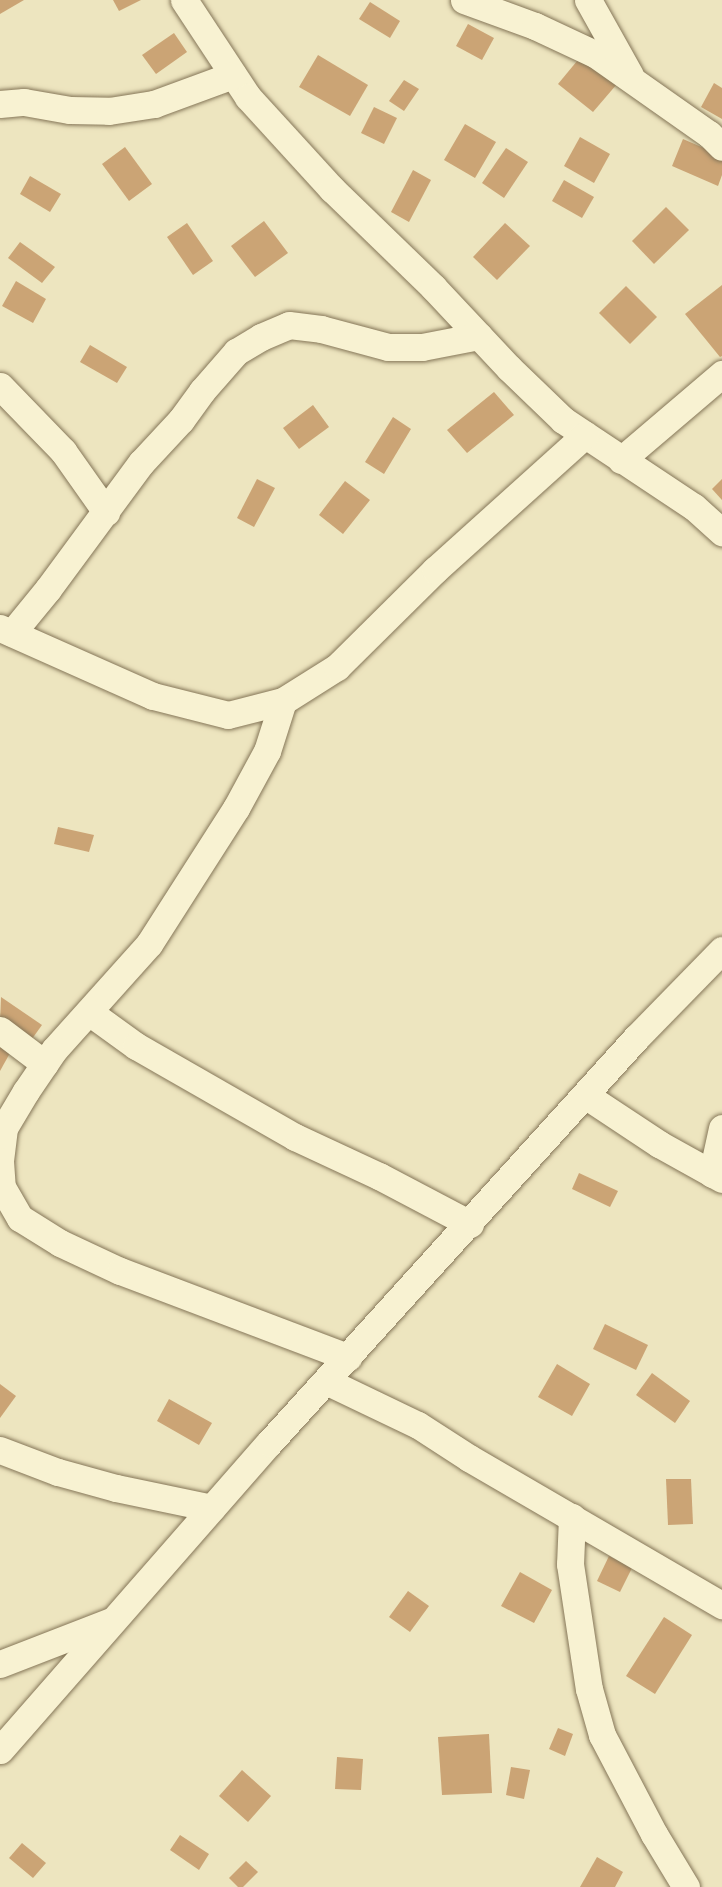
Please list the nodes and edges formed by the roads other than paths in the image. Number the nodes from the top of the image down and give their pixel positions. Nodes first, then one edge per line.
1 (184, 0) edge
2 (464, 0) edge
3 (588, 0) edge
4 (233, 75) junction
5 (632, 79) junction
6 (0, 104) edge
7 (722, 147) edge
8 (479, 336) junction
9 (722, 374) edge
10 (0, 386) edge
11 (585, 435) junction
12 (621, 460) junction
13 (106, 512) junction
14 (722, 532) edge
15 (6, 630) edge
16 (284, 701) junction
17 (722, 950) edge
18 (89, 1012) junction
19 (0, 1030) edge
20 (45, 1064) junction
21 (585, 1095) junction
22 (722, 1128) edge
23 (717, 1177) edge
24 (470, 1224) junction
25 (348, 1357) junction
26 (326, 1381) junction
27 (0, 1450) edge
28 (212, 1508) junction
29 (572, 1517) junction
30 (722, 1605) edge
31 (116, 1619) junction
32 (0, 1664) edge
33 (0, 1750) edge
34 (686, 1887) edge

1 - 4 street
2 - 5 street
3 - 5 street
4 - 6 street
4 - 8 street
5 - 7 street
8 - 11 street
8 - 13 street
9 - 12 street
10 - 13 street
11 - 12 street
11 - 16 street
12 - 14 street
13 - 15 street
15 - 16 street
16 - 18 street
17 - 21 street
18 - 20 street
18 - 24 street
19 - 20 street
20 - 25 street
21 - 23 street
21 - 24 street
22 - 23 street
24 - 25 street
25 - 26 street
26 - 28 street
26 - 29 street
27 - 28 street
28 - 31 street
29 - 30 street
29 - 34 street
31 - 32 street
31 - 33 street

